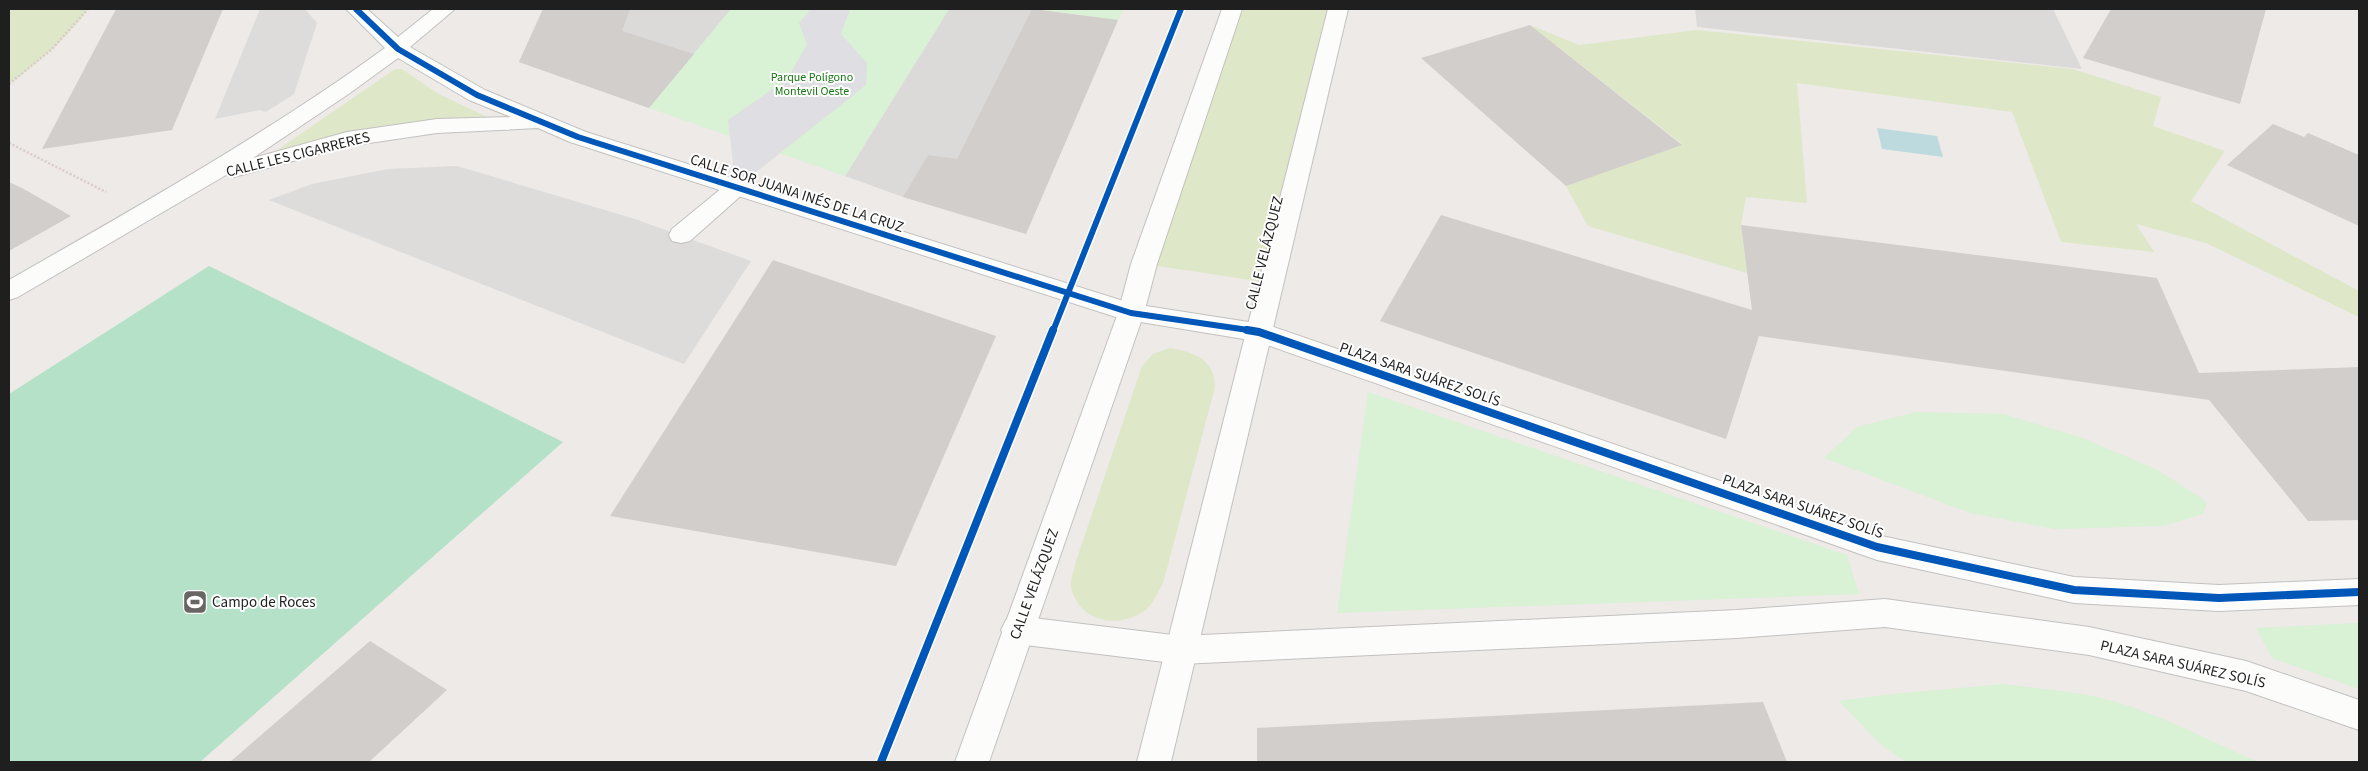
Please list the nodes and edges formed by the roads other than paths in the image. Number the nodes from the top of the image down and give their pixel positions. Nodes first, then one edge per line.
1 (356, 9) edge
2 (445, 9) edge
3 (1232, 9) edge
4 (1338, 9) edge
5 (398, 49) junction
6 (540, 123) junction
7 (206, 177) junction
8 (736, 188) junction
9 (681, 235) dead end
10 (9, 291) edge
11 (1131, 313) junction
12 (1259, 332) junction
13 (2359, 592) edge
14 (1017, 630) junction
15 (1181, 650) junction
16 (2359, 715) edge
17 (972, 762) edge
18 (1154, 762) edge

1 - 5 street, CALLE SOR JUANA INÉS DE LA CRUZ
2 - 5 street, CALLE LES CIGARRERES
3 - 11 street, CALLE VELÁZQUEZ
4 - 12 street, CALLE VELÁZQUEZ
5 - 6 street, CALLE SOR JUANA INÉS DE LA CRUZ
5 - 7 street, CALLE LES CIGARRERES
6 - 7 street, CALLE LES CIGARRERES
6 - 8 street, CALLE SOR JUANA INÉS DE LA CRUZ
7 - 10 street, CALLE LES CIGARRERES
8 - 9 street
8 - 11 street, CALLE SOR JUANA INÉS DE LA CRUZ
11 - 12 street, CALLE SOR JUANA INÉS DE LA CRUZ
11 - 14 street, CALLE VELÁZQUEZ
12 - 13 street, PLAZA SARA SUÁREZ SOLÍS
12 - 15 street, CALLE VELÁZQUEZ
14 - 15 street, PLAZA SARA SUÁREZ SOLÍS
14 - 17 street, CALLE VELÁZQUEZ
15 - 16 street, PLAZA SARA SUÁREZ SOLÍS
15 - 18 street, CALLE VELÁZQUEZ

